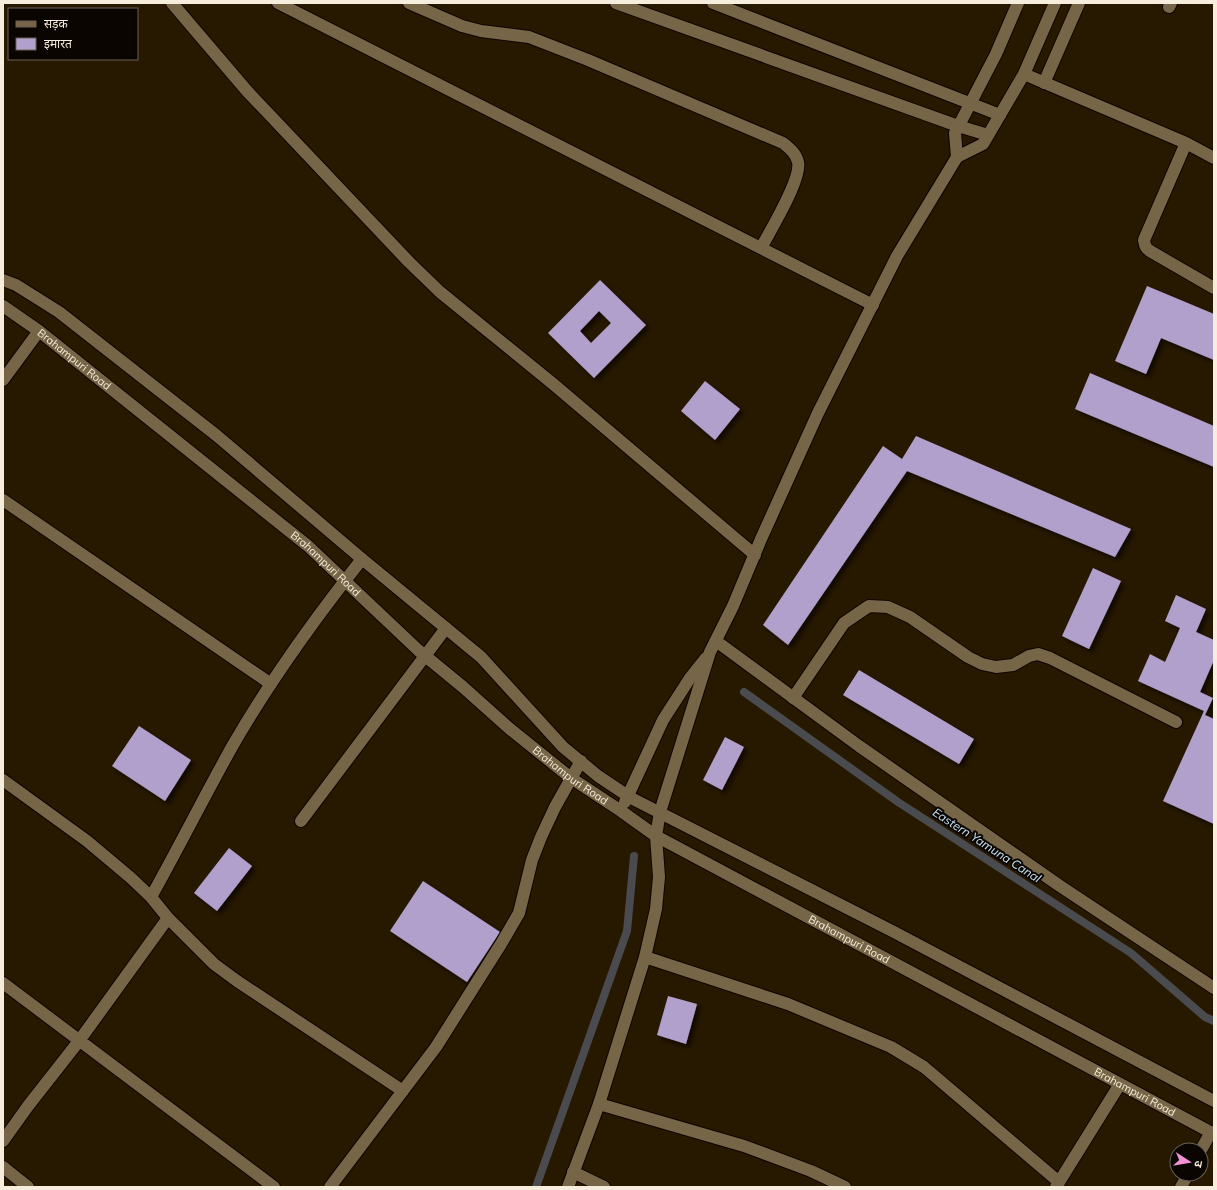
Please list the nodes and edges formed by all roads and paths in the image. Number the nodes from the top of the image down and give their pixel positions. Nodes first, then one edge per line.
1 (172, 3) edge
2 (278, 3) edge
3 (409, 3) edge
4 (616, 3) edge
5 (714, 3) edge
6 (1018, 3) edge
7 (1055, 3) edge
8 (1079, 3) edge
9 (1024, 74) junction
10 (1044, 83) junction
11 (970, 103) junction
12 (1000, 115) junction
13 (958, 126) junction
14 (988, 135) junction
15 (1186, 143) junction
16 (957, 157) junction
17 (1214, 158) edge
18 (761, 248) junction
19 (3, 280) edge
20 (1214, 288) edge
21 (873, 305) junction
22 (3, 306) edge
23 (39, 331) junction
24 (3, 380) edge
25 (3, 500) edge
26 (755, 554) junction
27 (362, 559) junction
28 (345, 581) junction
29 (446, 628) junction
30 (716, 641) junction
31 (710, 652) junction
32 (425, 655) junction
33 (271, 684) junction
34 (793, 698) junction
35 (1176, 722) dead end
36 (581, 761) junction
37 (571, 778) junction
38 (3, 780) edge
39 (629, 795) junction
40 (621, 811) junction
41 (660, 812) junction
42 (301, 821) dead end
43 (656, 836) junction
44 (152, 898) junction
45 (168, 918) junction
46 (645, 957) junction
47 (3, 983) edge
48 (1214, 988) edge
49 (79, 1041) junction
50 (1120, 1084) junction
51 (403, 1091) junction
52 (1214, 1101) edge
53 (599, 1104) junction
54 (1212, 1133) edge
55 (3, 1141) edge
56 (1206, 1142) edge
57 (3, 1167) edge
58 (573, 1172) junction
59 (1058, 1184) edge
60 (28, 1187) edge
61 (274, 1187) edge
62 (330, 1187) edge
63 (568, 1187) edge
64 (604, 1187) edge
65 (845, 1187) edge

1 - 26 street
2 - 18 street
3 - 18 street
4 - 13 street
5 - 11 street
6 - 11 street
7 - 9 street
8 - 10 street
9 - 10 street
9 - 12 street
10 - 15 street
11 - 12 street
11 - 13 street
12 - 14 street
13 - 14 street
13 - 16 street
14 - 16 street
15 - 17 street
15 - 20 street
16 - 21 street
18 - 21 street
19 - 27 street, Brahampuri Road
21 - 26 street
22 - 23 street, Brahampuri Road
23 - 24 street
23 - 28 street, Brahampuri Road
25 - 33 street
26 - 30 street
27 - 28 street
27 - 29 street, Brahampuri Road
28 - 32 street, Brahampuri Road
28 - 33 street
29 - 32 street
29 - 36 street, Brahampuri Road
30 - 31 street
30 - 34 street
31 - 39 street
31 - 41 street
32 - 37 street, Brahampuri Road
32 - 42 street
33 - 44 street
34 - 35 street
34 - 48 street
36 - 37 street
36 - 39 street, Brahampuri Road
37 - 40 street, Brahampuri Road
37 - 51 street
38 - 44 street
39 - 40 street
39 - 41 street, Brahampuri Road
40 - 43 street, Brahampuri Road
41 - 43 street
41 - 52 street, Brahampuri Road
43 - 46 street
43 - 50 street, Brahampuri Road
44 - 45 street
45 - 49 street
45 - 51 street
46 - 53 street
46 - 59 street
47 - 49 street
49 - 55 street
49 - 61 street
50 - 54 street, Brahampuri Road
50 - 59 street
51 - 62 street
53 - 58 street
53 - 65 street
54 - 56 street
57 - 60 street
58 - 63 street
58 - 64 street

